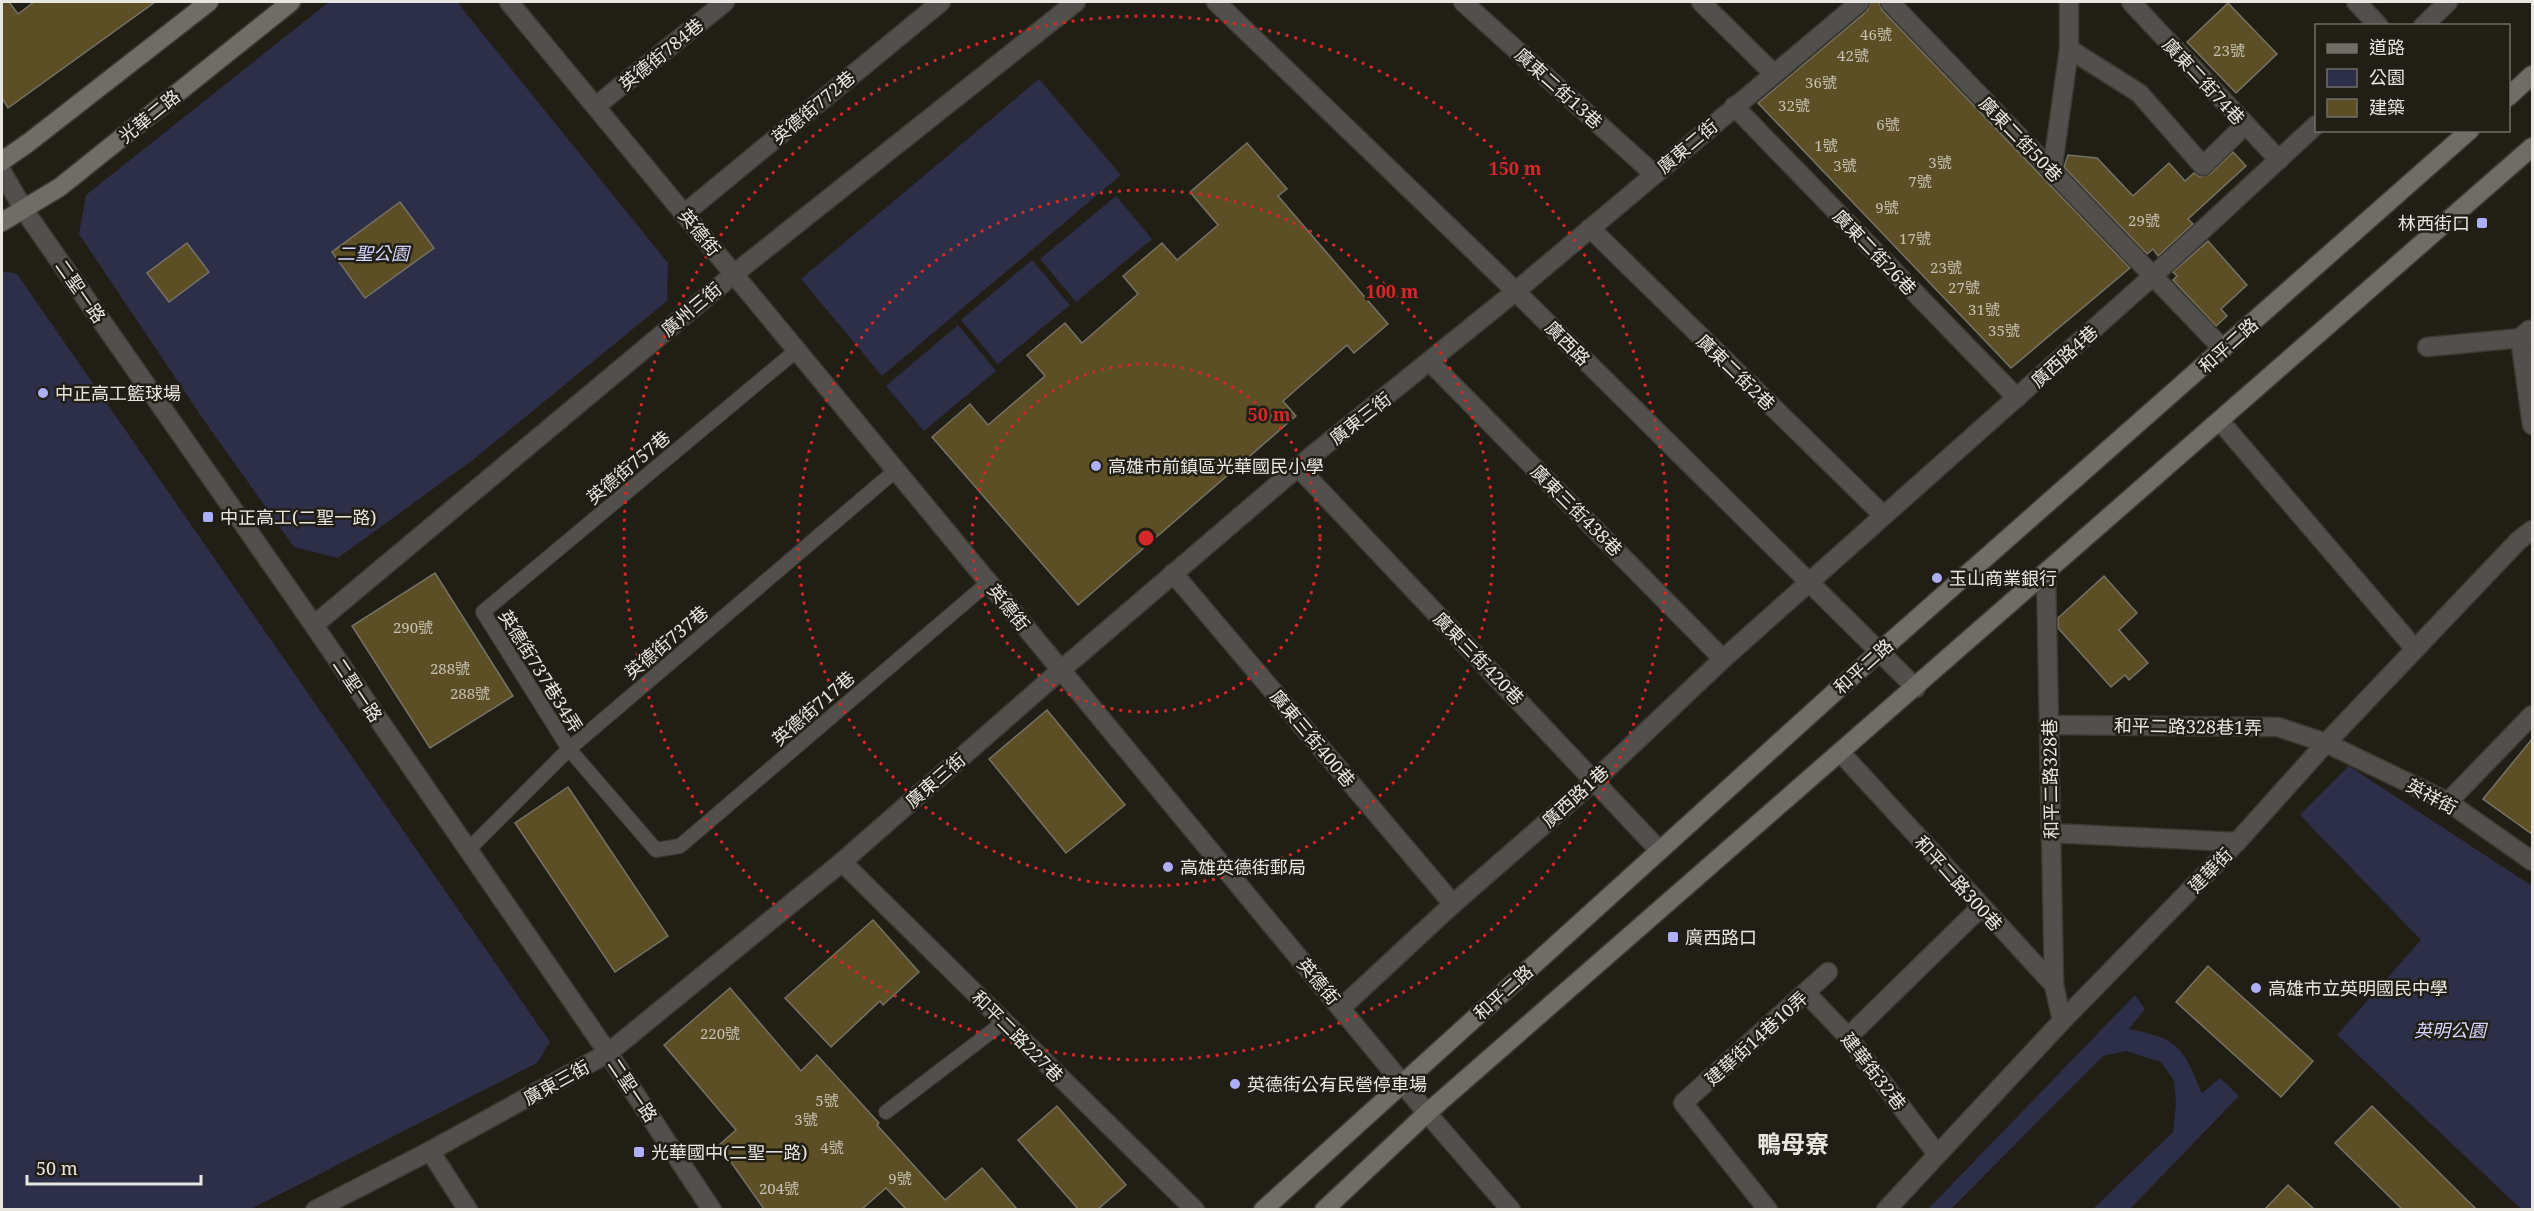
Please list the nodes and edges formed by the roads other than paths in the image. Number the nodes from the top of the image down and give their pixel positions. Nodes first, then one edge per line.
1 (209, 2) edge
2 (291, 2) edge
3 (509, 2) edge
4 (725, 2) edge
5 (941, 2) edge
6 (1076, 2) edge
7 (1216, 2) edge
8 (1463, 2) edge
9 (1701, 2) edge
10 (1860, 2) edge
11 (1890, 2) edge
12 (2068, 2) edge
13 (2131, 2) edge
14 (2356, 2) edge
15 (2448, 2) edge
16 (2377, 24) edge
17 (2425, 24) edge
18 (2069, 49) junction
19 (1773, 73) junction
20 (2532, 75) edge
21 (2510, 95) edge
22 (596, 106) junction
23 (1734, 106) junction
24 (2245, 125) junction
25 (2315, 126) edge
26 (2468, 132) edge
27 (2532, 147) edge
28 (2279, 160) junction
29 (2, 161) edge
30 (2, 172) edge
31 (2052, 172) junction
32 (1654, 174) junction
33 (24, 210) junction
34 (685, 213) junction
35 (2, 222) edge
36 (1590, 228) junction
37 (734, 273) junction
38 (2153, 276) junction
39 (1516, 291) junction
40 (2528, 334) edge
41 (2427, 346) dead end
42 (2223, 349) junction
43 (797, 350) junction
44 (1430, 362) junction
45 (2017, 398) junction
46 (2220, 422) junction
47 (2532, 425) edge
48 (1298, 467) junction
49 (896, 470) junction
50 (1882, 515) junction
51 (2532, 530) edge
52 (2046, 572) junction
53 (1173, 573) junction
54 (989, 582) junction
55 (1808, 583) junction
56 (483, 612) joint
57 (314, 625) junction
58 (2415, 649) junction
59 (1879, 652) junction
60 (1723, 659) junction
61 (1061, 670) junction
62 (1916, 688) junction
63 (2532, 715) edge
64 (2049, 725) junction
65 (2326, 743) junction
66 (569, 749) junction
67 (1841, 753) junction
68 (1595, 780) junction
69 (2448, 802) junction
70 (2051, 833) junction
71 (2238, 842) junction
72 (468, 850) junction
73 (656, 850) joint
74 (1659, 850) junction
75 (2532, 861) edge
76 (842, 862) junction
77 (1453, 904) junction
78 (1981, 907) junction
79 (1828, 972) dead end
80 (2054, 986) junction
81 (1806, 993) junction
82 (1341, 1008) junction
83 (2062, 1021) junction
84 (1004, 1022) junction
85 (1848, 1036) junction
86 (608, 1053) junction
87 (1403, 1083) junction
88 (886, 1112) dead end
89 (1427, 1113) junction
90 (430, 1151) junction
91 (1937, 1154) junction
92 (315, 1209) edge
93 (468, 1209) edge
94 (712, 1209) edge
95 (1195, 1209) edge
96 (1263, 1209) edge
97 (1324, 1209) edge
98 (1511, 1209) edge
99 (1768, 1209) edge
100 (1886, 1209) edge

1 - 29 street
2 - 33 street, 光華二路
3 - 22 street, 英德街
4 - 22 street, 英德街784巷
5 - 34 street, 英德街772巷
6 - 37 street, 廣州三街
7 - 39 street, 廣西路
8 - 32 street, 廣東二街13巷
9 - 19 street
10 - 19 street, 廣東二街
11 - 31 street, 廣東二街50巷
12 - 18 street
13 - 24 street, 廣東二街74巷
14 - 16 street
15 - 17 street
18 - 24 street
18 - 31 street
19 - 23 street, 廣東二街
20 - 21 street
22 - 34 street, 英德街
23 - 32 street, 廣東二街
23 - 45 street, 廣東二街26巷
24 - 28 street, 廣東二街74巷
25 - 28 street, 廣西路4巷
26 - 42 street, 和平二路
27 - 46 street
28 - 38 street, 廣西路4巷
30 - 33 street, 二聖一路
31 - 38 street, 廣東二街50巷
32 - 36 street, 廣東二街
33 - 35 street, 光華二路
33 - 57 street, 二聖一路
34 - 37 street, 英德街
36 - 39 street, 廣東二街
36 - 50 street, 廣東二街2巷
37 - 43 street, 英德街
37 - 57 street, 廣州三街
38 - 42 street, 廣東二街50巷
38 - 45 street, 廣西路4巷
39 - 44 street, 廣東三街
39 - 55 street, 廣西路
40 - 41 street
40 - 47 street
42 - 59 street, 和平二路
43 - 49 street, 英德街
43 - 56 lane, 英德街757巷
44 - 48 street, 廣東三街
44 - 60 street, 廣東三街438巷
45 - 50 street, 廣西路4巷
46 - 52 street
46 - 58 street
48 - 53 street, 廣東三街
48 - 68 street, 廣東三街420巷
49 - 54 street, 英德街
49 - 66 lane, 英德街737巷
50 - 55 street, 廣西路4巷
51 - 58 street, 建華街
52 - 62 street
52 - 64 street, 和平二路328巷
53 - 61 street, 廣東三街
53 - 77 street, 廣東三街400巷
54 - 61 street, 英德街
54 - 73 lane, 英德街717巷
55 - 59 street, 廣西路
55 - 60 street, 廣西路1巷
56 - 66 lane, 英德街737巷34弄
57 - 72 street, 二聖一路
58 - 65 street, 建華街
59 - 62 street, 廣西路
59 - 74 street, 和平二路
60 - 68 street, 廣西路1巷
61 - 76 street, 廣東三街
61 - 82 street, 英德街
62 - 67 street
63 - 69 street
64 - 65 street, 和平二路328巷1弄
64 - 70 street, 和平二路328巷
65 - 69 street, 英祥街
65 - 71 street, 建華街
66 - 72 lane, 英德街737巷
66 - 73 lane, 英德街737巷34弄
67 - 78 street, 和平二路300巷
67 - 89 street
68 - 74 street, 廣東三街420巷
68 - 77 street, 廣西路1巷
69 - 75 street, 英祥街
70 - 71 street
70 - 80 street, 和平二路328巷
71 - 83 street, 建華街
72 - 86 street, 二聖一路
74 - 87 street, 和平二路
76 - 84 street, 和平二路227巷
76 - 86 street, 廣東三街
77 - 82 street, 廣西路1巷
78 - 80 street, 和平二路300巷
78 - 85 street
79 - 81 street, 建華街14巷10弄
80 - 83 street, 和平二路300巷
81 - 85 street, 建華街32巷
81 - 99 street, 建華街14巷10弄
82 - 87 street, 英德街
83 - 91 street, 建華街
84 - 88 lane
84 - 95 street, 和平二路227巷
85 - 91 street, 建華街32巷
86 - 90 street, 廣東三街
86 - 94 street, 二聖一路
87 - 89 street, 英德街
87 - 96 street, 和平二路
89 - 97 street
89 - 98 street, 英德街
90 - 92 street, 廣東三街
90 - 93 street
91 - 100 street, 建華街

